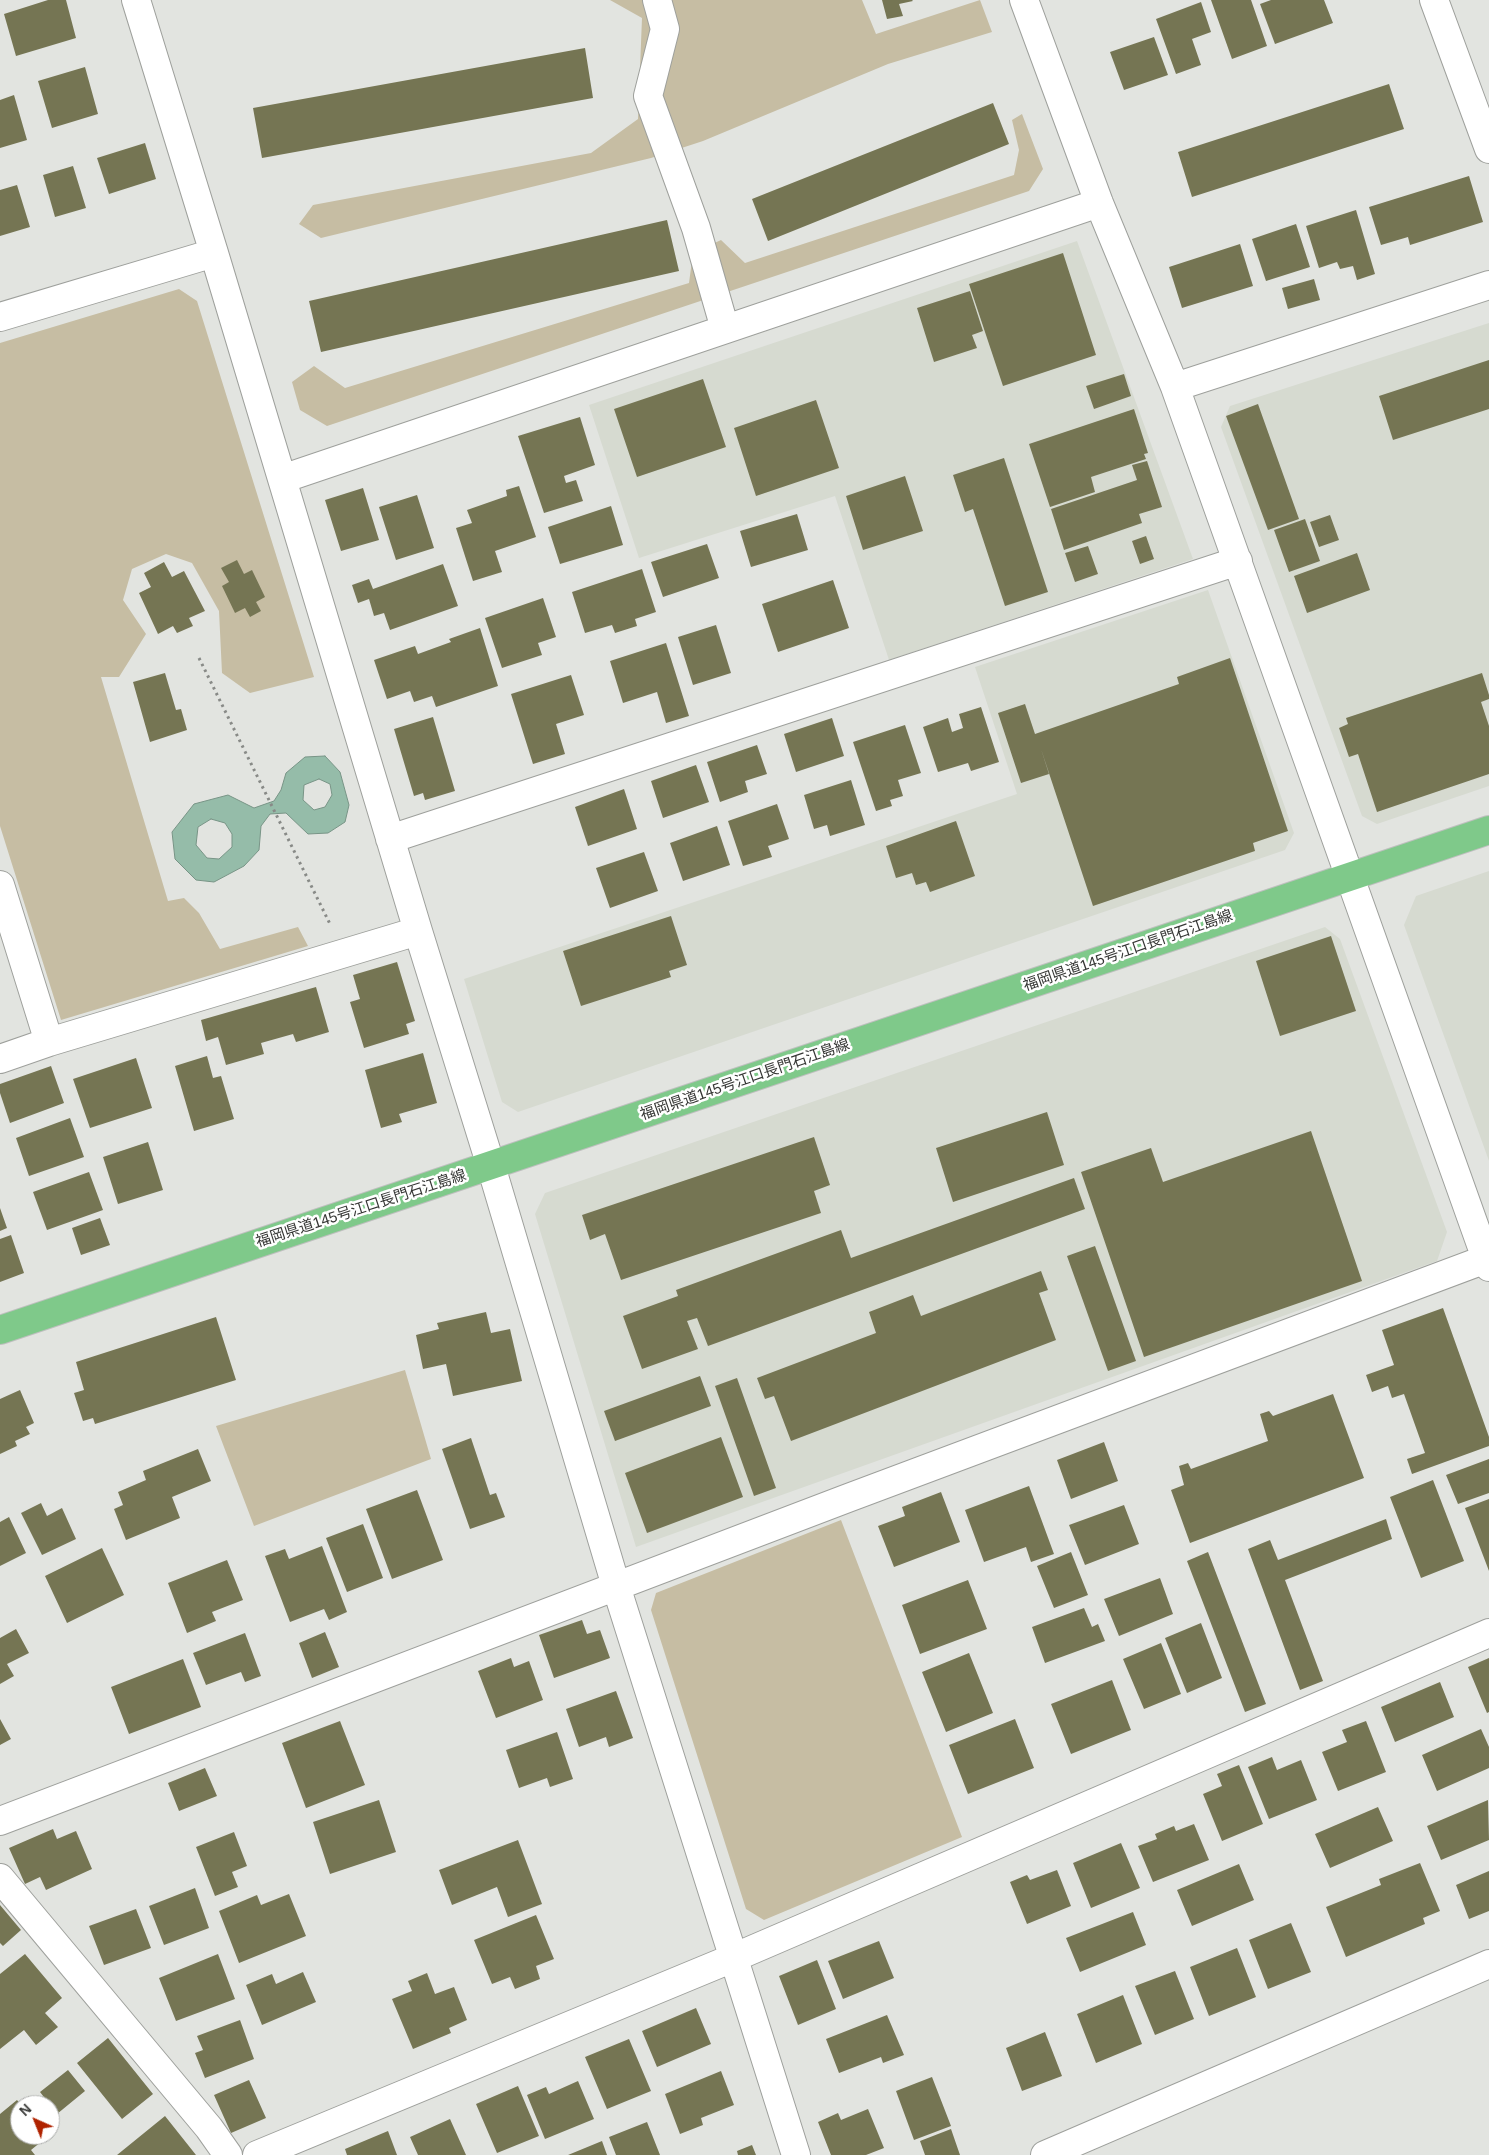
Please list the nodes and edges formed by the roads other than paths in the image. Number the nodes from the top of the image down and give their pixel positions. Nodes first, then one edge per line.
1 (136, 0) edge
2 (657, 0) edge
3 (1024, 0) edge
4 (1434, 0) edge
5 (1489, 149) edge
6 (1099, 204) junction
7 (214, 253) junction
8 (1489, 285) edge
9 (0, 317) edge
10 (725, 329) junction
11 (1175, 387) junction
12 (282, 479) junction
13 (1238, 561) junction
14 (1489, 830) edge
15 (390, 839) junction
16 (1351, 876) junction
17 (0, 886) edge
18 (418, 931) junction
19 (49, 1042) junction
20 (0, 1059) edge
21 (491, 1166) junction
22 (1487, 1263) edge
23 (0, 1330) edge
24 (616, 1586) junction
25 (1489, 1633) edge
26 (0, 1821) edge
27 (0, 1878) edge
28 (734, 1958) junction
29 (1489, 1964) edge
30 (228, 2155) edge
31 (257, 2155) edge
32 (796, 2155) edge
33 (1045, 2155) edge

1 - 7 street
2 - 10 street
3 - 6 street
4 - 5 street
6 - 10 street
6 - 11 street
7 - 9 street
7 - 12 street
8 - 11 street
10 - 12 street
11 - 13 street
12 - 15 street
13 - 15 street
13 - 16 street
14 - 16 main road, 福岡県道145号江口長門石江島線
15 - 18 street
16 - 21 main road, 福岡県道145号江口長門石江島線
16 - 22 street
17 - 19 street
18 - 19 street
18 - 21 street
19 - 20 street
21 - 23 main road, 福岡県道145号江口長門石江島線
21 - 24 street
22 - 24 street
24 - 26 street
24 - 28 street
25 - 28 street
27 - 30 street
28 - 31 street
28 - 32 street
29 - 33 street

